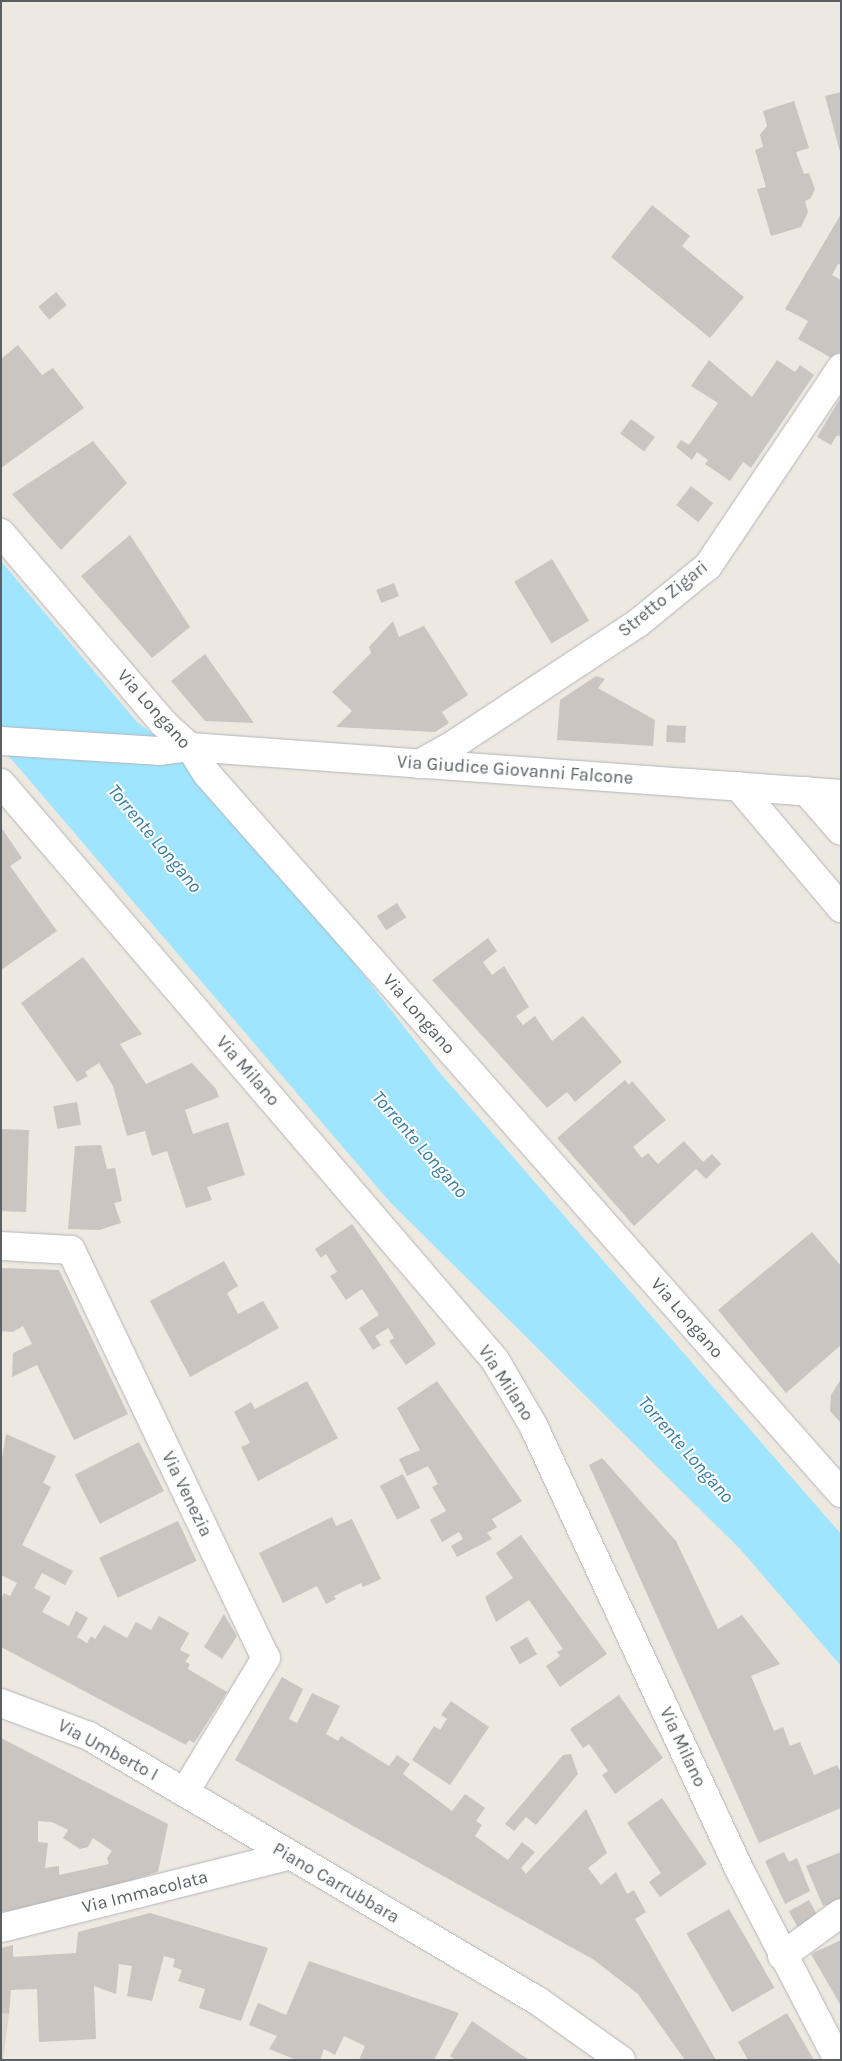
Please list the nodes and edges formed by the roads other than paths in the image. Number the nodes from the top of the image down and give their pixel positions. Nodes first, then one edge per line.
1 (841, 368) edge
2 (1, 533) edge
3 (1, 741) edge
4 (190, 748) junction
5 (419, 764) junction
6 (1, 783) edge
7 (738, 786) junction
8 (806, 791) junction
9 (841, 794) edge
10 (841, 831) edge
11 (841, 908) edge
12 (1, 1246) edge
13 (841, 1493) edge
14 (1, 1703) edge
15 (185, 1792) junction
16 (288, 1856) junction
17 (841, 1913) edge
18 (1, 1928) edge
19 (782, 1956) junction
20 (621, 2060) edge
21 (838, 2060) edge

1 - 5 street, Stretto Zigari
2 - 4 street, Via Longano
3 - 4 street, Via Giudice Giovanni Falcone
4 - 5 street, Via Giudice Giovanni Falcone
4 - 13 street, Via Longano
5 - 7 street, Via Giudice Giovanni Falcone
6 - 19 street, Via Milano
7 - 8 street, Via Giudice Giovanni Falcone
7 - 11 street
8 - 9 street, Via Giudice Giovanni Falcone
8 - 10 street
12 - 15 street, Via Venezia
14 - 15 street, Via Umberto I
15 - 16 street, Piano Carrubbara
16 - 18 street, Via Immacolata
16 - 20 street, Piano Carrubbara
17 - 19 street
19 - 21 street, Via Milano

